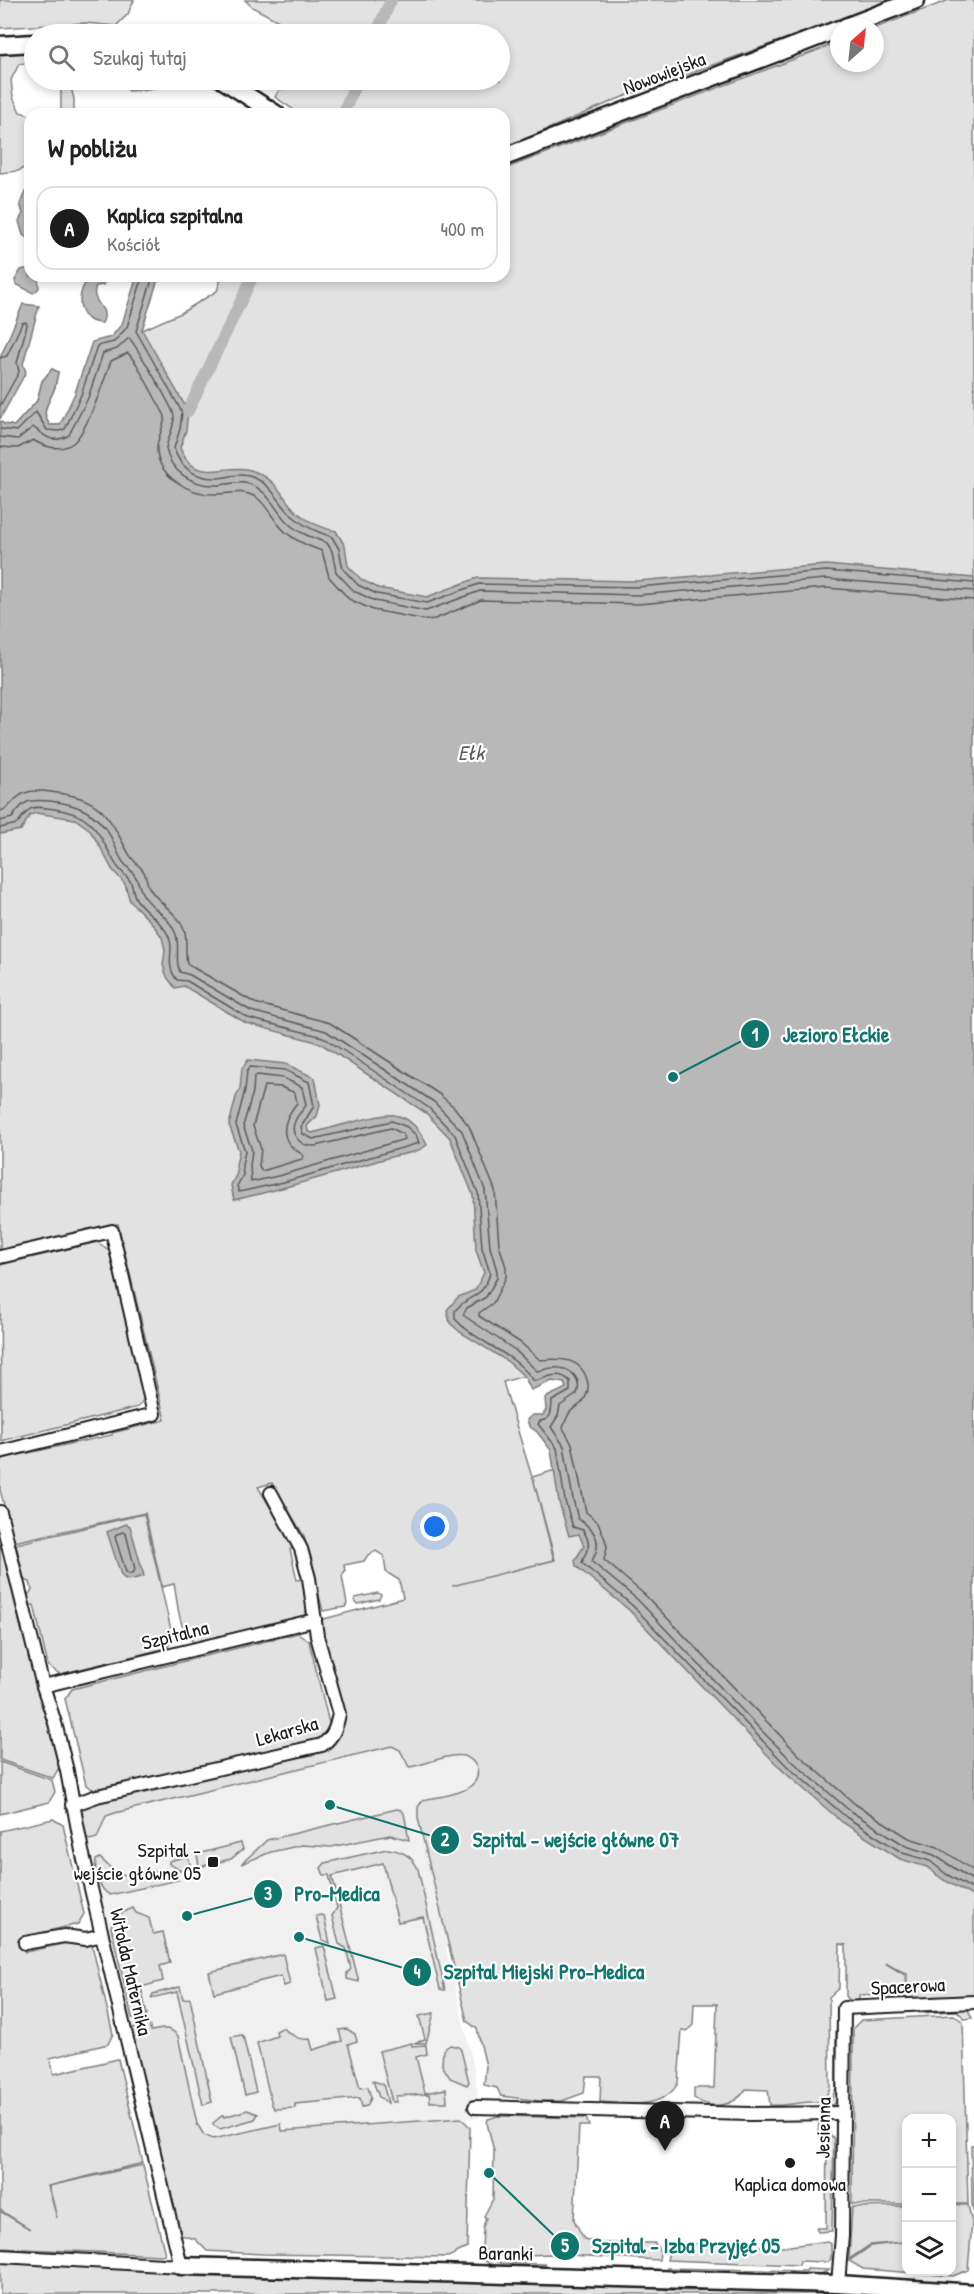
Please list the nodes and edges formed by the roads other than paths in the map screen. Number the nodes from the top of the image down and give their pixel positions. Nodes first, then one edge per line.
1 (916, 0) edge
2 (869, 18) edge
3 (830, 32) edge
4 (24, 44) edge
5 (0, 45) edge
6 (239, 90) edge
7 (267, 108) edge
8 (510, 155) edge
9 (0, 1257) edge
10 (0, 1452) edge
11 (271, 1494) dead end
12 (0, 1512) edge
13 (315, 1620) junction
14 (43, 1686) junction
15 (72, 1805) junction
16 (102, 1935) junction
17 (25, 1943) dead end
18 (974, 2002) edge
19 (844, 2008) joint
20 (475, 2107) dead end
21 (843, 2113) junction
22 (0, 2256) edge
23 (181, 2266) junction
24 (838, 2284) junction
25 (974, 2293) edge

1 - 2 street
3 - 8 street, Nowowiejska
4 - 5 street
6 - 7 street
9 - 10 street
11 - 13 street, Lekarska
12 - 14 street, Witolda Maternika
13 - 14 street, Szpitalna
13 - 15 street, Lekarska
14 - 15 street, Witolda Maternika
15 - 16 street, Witolda Maternika
16 - 17 street
16 - 23 street, Witolda Maternika
18 - 19 street, Spacerowa
19 - 21 street, Jesienna
20 - 21 street
21 - 24 street, Jesienna
22 - 23 street
23 - 24 street, Baranki
24 - 25 street, Baranki

